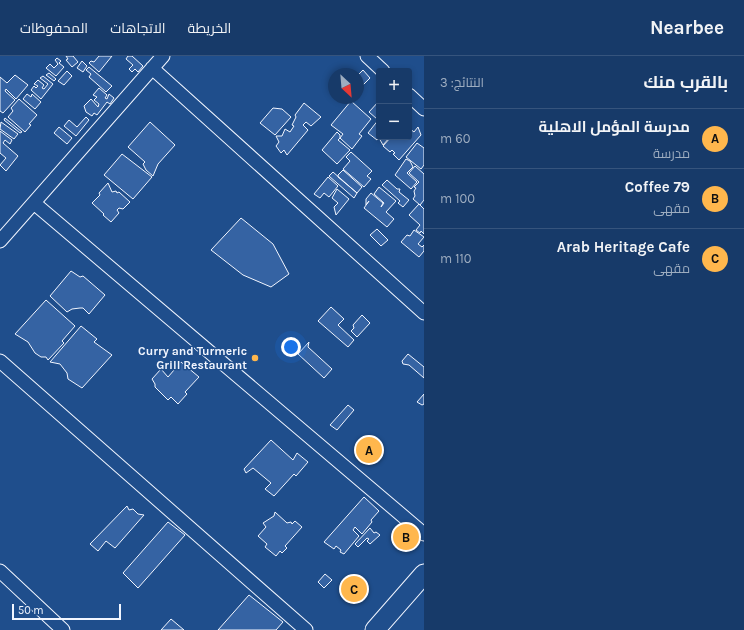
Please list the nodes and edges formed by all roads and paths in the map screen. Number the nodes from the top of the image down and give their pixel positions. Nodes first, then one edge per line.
1 (163, 56) edge
2 (367, 56) edge
3 (152, 68) junction
4 (380, 68) edge
5 (412, 98) edge
6 (424, 109) edge
7 (34, 203) junction
8 (0, 241) edge
9 (424, 313) edge
10 (0, 361) edge
11 (424, 534) edge
12 (0, 571) edge
13 (424, 574) edge
14 (63, 630) edge
15 (306, 630) edge
16 (375, 630) edge

1 - 3 street
2 - 4 street
3 - 7 street
3 - 9 street
5 - 6 street
7 - 8 street
7 - 11 street
10 - 15 street
12 - 14 street
13 - 16 street

